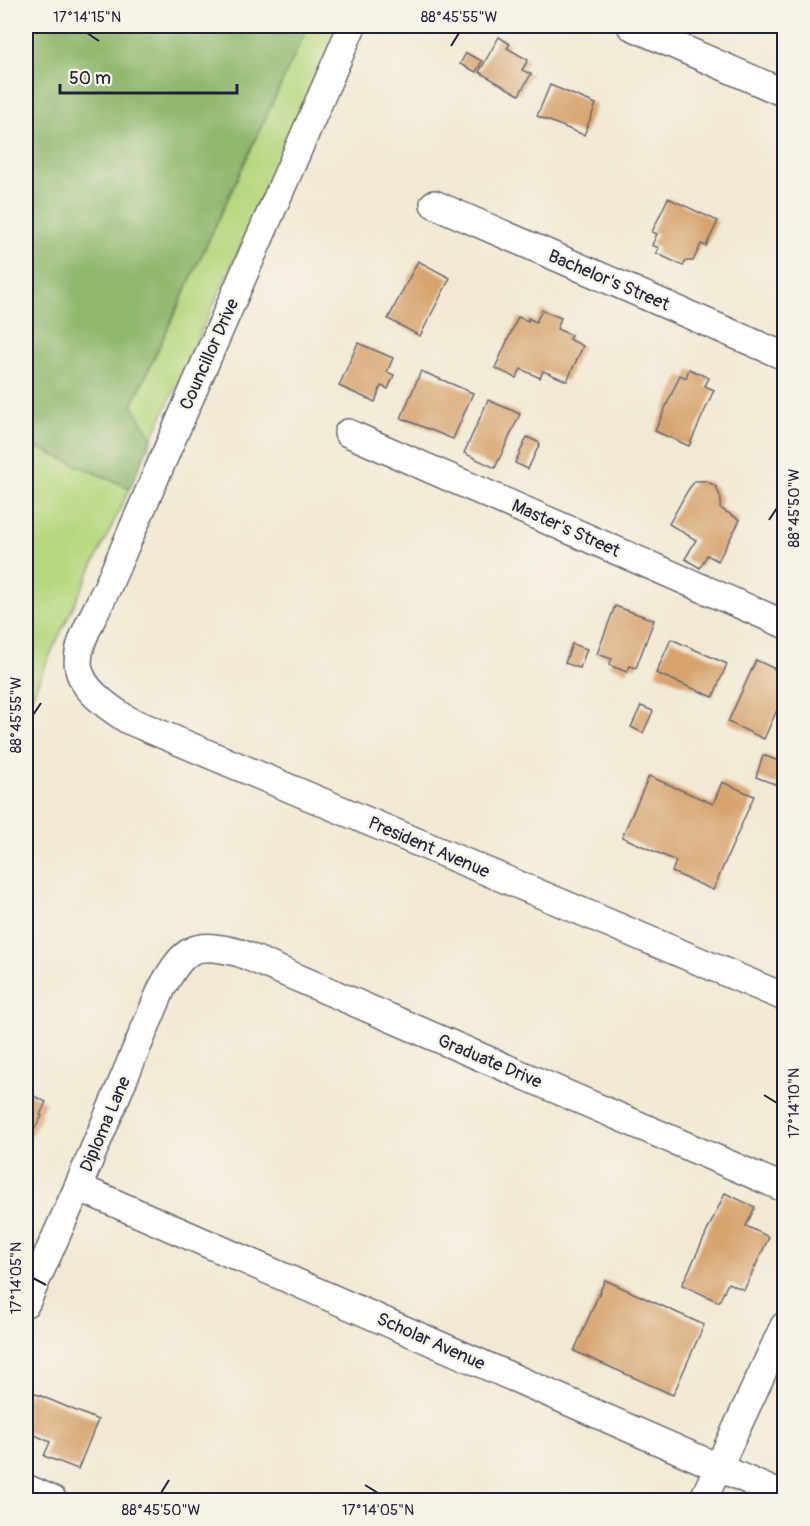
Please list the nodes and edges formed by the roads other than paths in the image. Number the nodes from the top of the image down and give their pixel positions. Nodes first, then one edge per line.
1 (352, 26) edge
2 (631, 26) edge
3 (784, 93) edge
4 (434, 204) dead end
5 (784, 356) edge
6 (348, 433) dead end
7 (784, 624) edge
8 (83, 683) joint
9 (192, 949) joint
10 (784, 998) edge
11 (78, 1187) junction
12 (784, 1188) edge
13 (26, 1303) edge
14 (784, 1326) edge
15 (718, 1466) junction
16 (26, 1488) edge
17 (784, 1496) edge
18 (53, 1500) edge
19 (703, 1500) edge

1 - 8 street, Councillor Drive
2 - 3 street
4 - 5 street, Bachelor's Street
6 - 7 street, Master's Street
8 - 10 street, President Avenue
9 - 11 street, Diploma Lane
9 - 12 street, Graduate Drive
11 - 13 street, Diploma Lane
11 - 15 street, Scholar Avenue
14 - 15 street
15 - 17 street, Scholar Avenue
15 - 19 street
16 - 18 street

